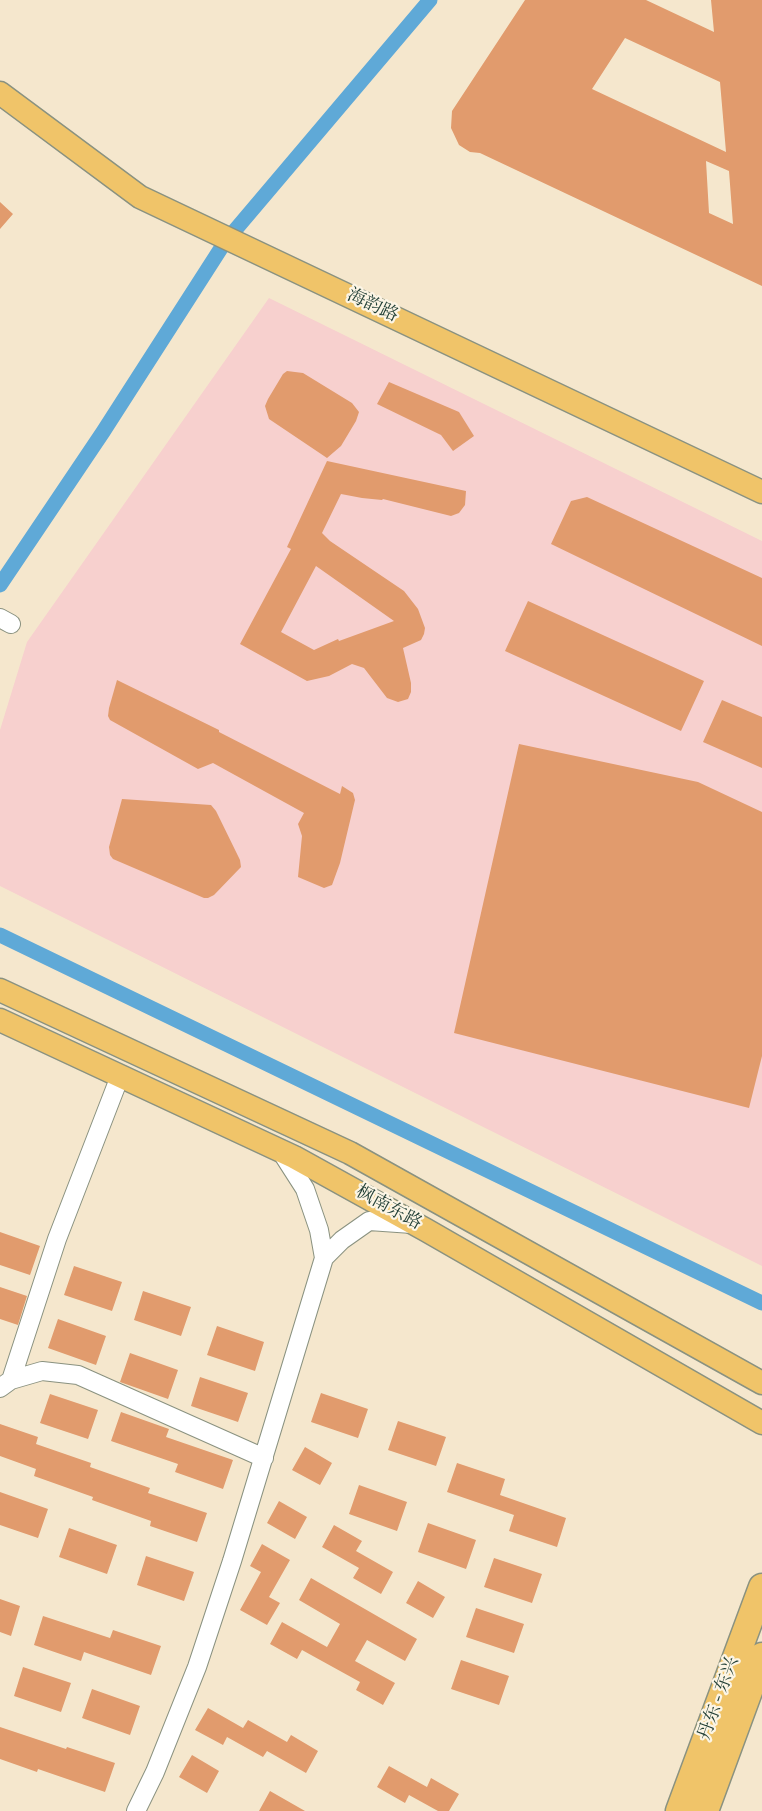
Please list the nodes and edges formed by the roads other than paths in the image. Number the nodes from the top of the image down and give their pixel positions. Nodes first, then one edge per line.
1 (0, 93) edge
2 (762, 492) edge
3 (0, 990) edge
4 (0, 1020) edge
5 (120, 1076) junction
6 (280, 1150) junction
7 (416, 1224) junction
8 (324, 1258) junction
9 (762, 1383) edge
10 (6, 1384) edge
11 (762, 1424) edge
12 (264, 1458) junction
13 (762, 1587) edge
14 (762, 1656) edge
15 (136, 1811) edge
16 (679, 1811) edge
17 (705, 1811) edge

1 - 2 main road, 海韵路
3 - 9 main road, 枫南东路
4 - 5 main road, 枫南东路
5 - 6 main road, 枫南东路
5 - 10 street
6 - 7 main road, 枫南东路
6 - 8 street
7 - 8 street
7 - 11 main road, 枫南东路
8 - 12 street
10 - 12 street
12 - 15 street
13 - 16 highway, 丹东 - 东兴
14 - 17 highway, 丹东 - 东兴

